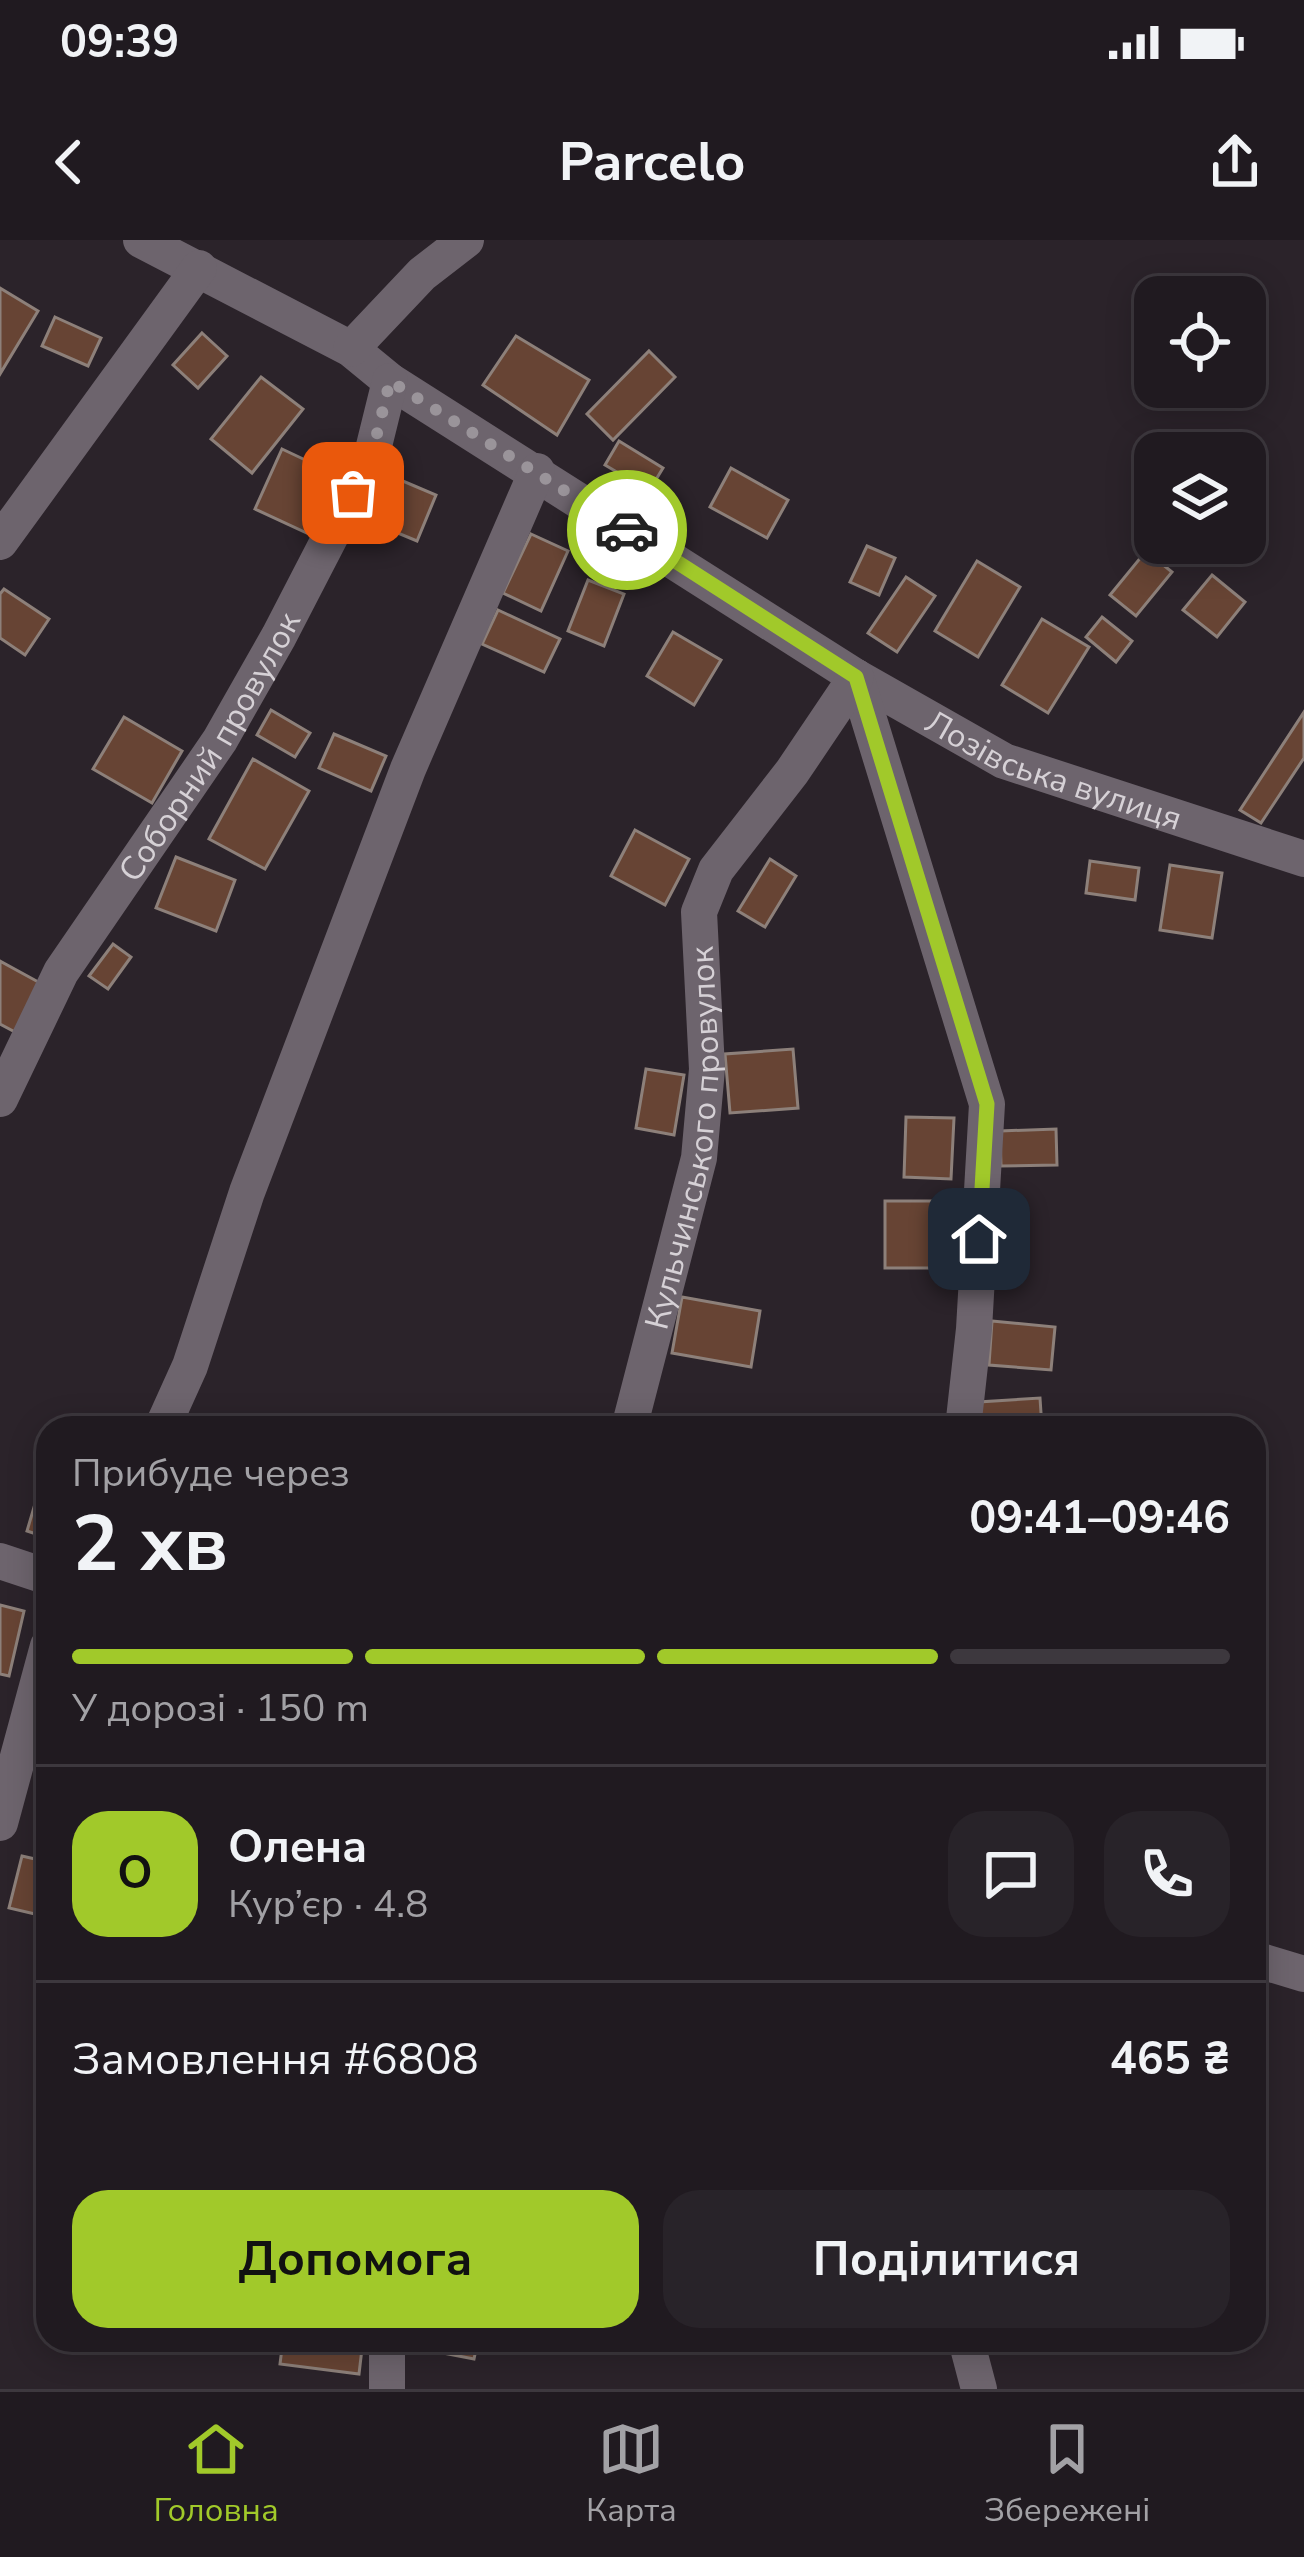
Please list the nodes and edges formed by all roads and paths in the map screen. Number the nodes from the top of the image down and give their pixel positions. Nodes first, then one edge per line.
1 (140, 240) edge
2 (466, 240) edge
3 (199, 268) junction
4 (351, 349) junction
5 (390, 381) junction
6 (537, 472) junction
7 (0, 542) edge
8 (856, 677) junction
9 (1304, 859) edge
10 (0, 1099) edge
11 (168, 1416) edge
12 (632, 1416) edge
13 (964, 1416) edge
14 (0, 1562) edge
15 (36, 1573) edge
16 (36, 1690) edge
17 (0, 1823) edge
18 (1266, 1963) edge
19 (1304, 1974) edge
20 (387, 2352) edge
21 (969, 2352) edge
22 (387, 2389) edge
23 (979, 2389) edge

1 - 3 street, Лозівська вулиця
2 - 4 street
3 - 4 street, Лозівська вулиця
3 - 7 street
4 - 5 street, Лозівська вулиця
5 - 6 street, Лозівська вулиця
5 - 10 street, Соборний провулок
6 - 8 street, Лозівська вулиця
6 - 11 street
8 - 9 street, Лозівська вулиця
8 - 12 street, Кульчинського провулок
8 - 13 street
14 - 15 street
16 - 17 street
18 - 19 street
20 - 22 street
21 - 23 street

